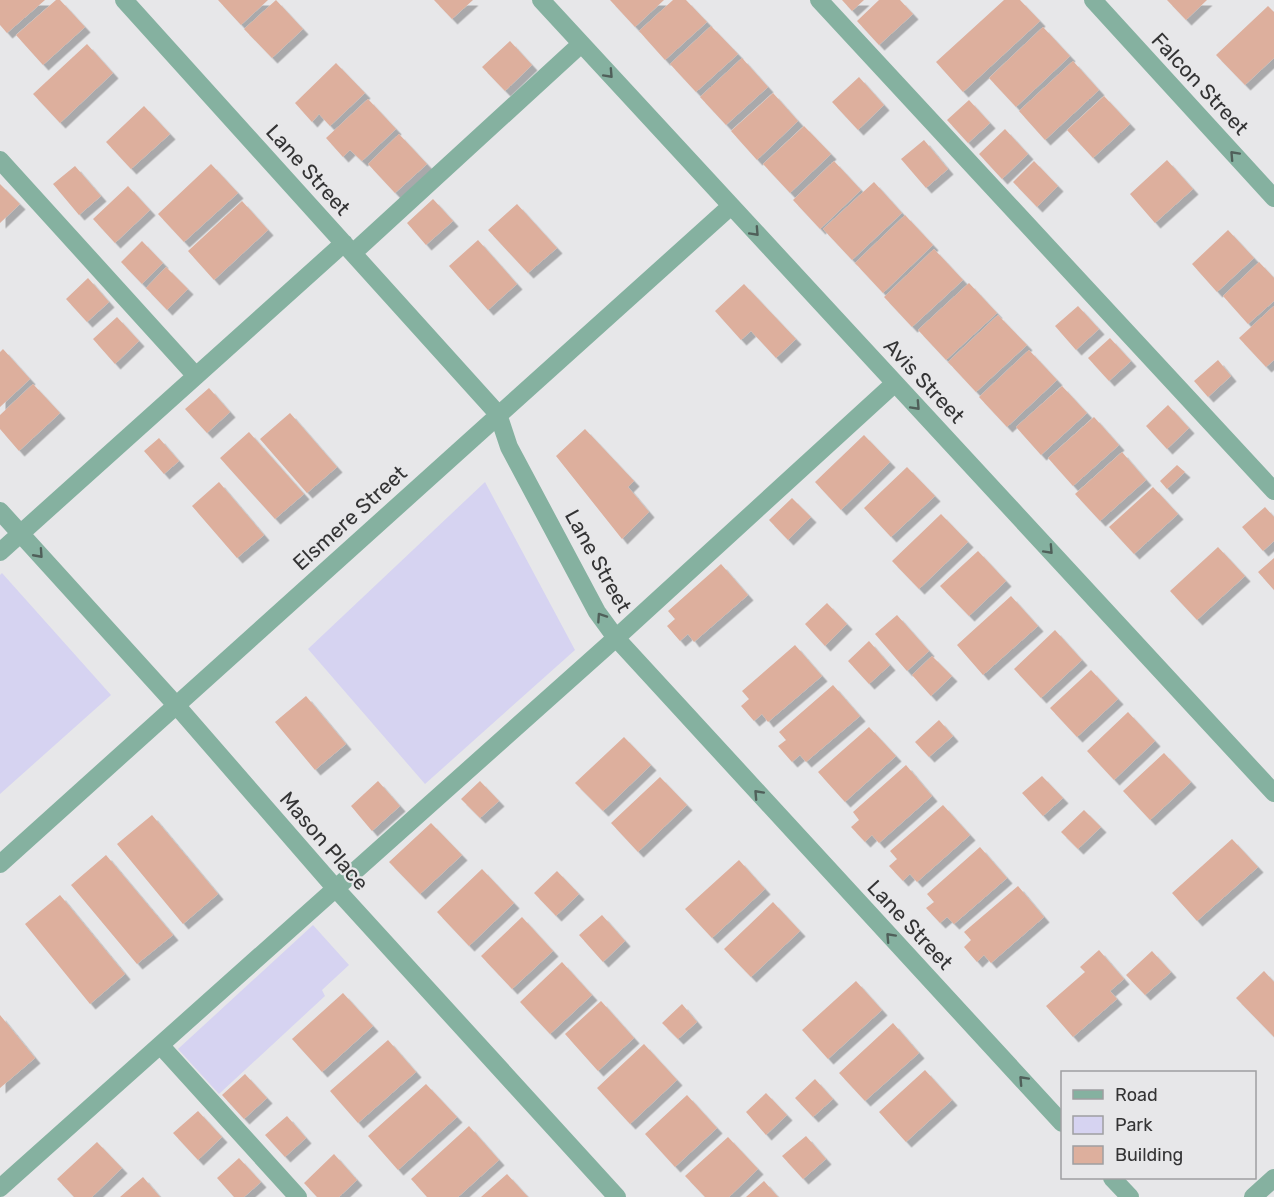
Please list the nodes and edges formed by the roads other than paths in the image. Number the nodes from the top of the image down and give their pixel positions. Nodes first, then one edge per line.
1 (124, 0) edge
2 (541, 0) edge
3 (819, 0) edge
4 (1093, 0) edge
5 (581, 44) junction
6 (0, 160) edge
7 (1274, 198) edge
8 (731, 206) junction
9 (349, 248) junction
10 (196, 376) junction
11 (895, 383) junction
12 (498, 414) junction
13 (1274, 490) edge
14 (0, 511) edge
15 (21, 534) junction
16 (0, 552) edge
17 (616, 638) junction
18 (176, 705) junction
19 (1274, 793) edge
20 (0, 864) edge
21 (337, 890) junction
22 (161, 1046) junction
23 (1061, 1123) edge
24 (1274, 1178) edge
25 (1113, 1179) edge
26 (0, 1188) edge
27 (298, 1197) edge
28 (617, 1197) edge
29 (1130, 1197) edge
30 (1253, 1197) edge

1 - 9 street, Lane Street
2 - 5 street, Avis Street
3 - 13 street
7 -> 4 street, Falcon Street
5 -> 8 street, Avis Street
5 - 9 street
6 - 10 street
8 -> 11 street, Avis Street
8 - 12 street, Elsmere Street
9 - 10 street
9 - 12 street, Lane Street
10 - 15 street
11 - 17 street
11 -> 19 street, Avis Street
17 -> 12 street, Lane Street
12 - 18 street, Elsmere Street
14 - 15 street, Mason Place
15 - 16 street
15 -> 18 street, Mason Place
17 - 21 street
23 -> 17 street, Lane Street
18 - 20 street, Elsmere Street
18 - 21 street, Mason Place
21 - 22 street
21 - 28 street, Mason Place
22 - 26 street
22 - 27 street
24 - 30 street
25 - 29 street

